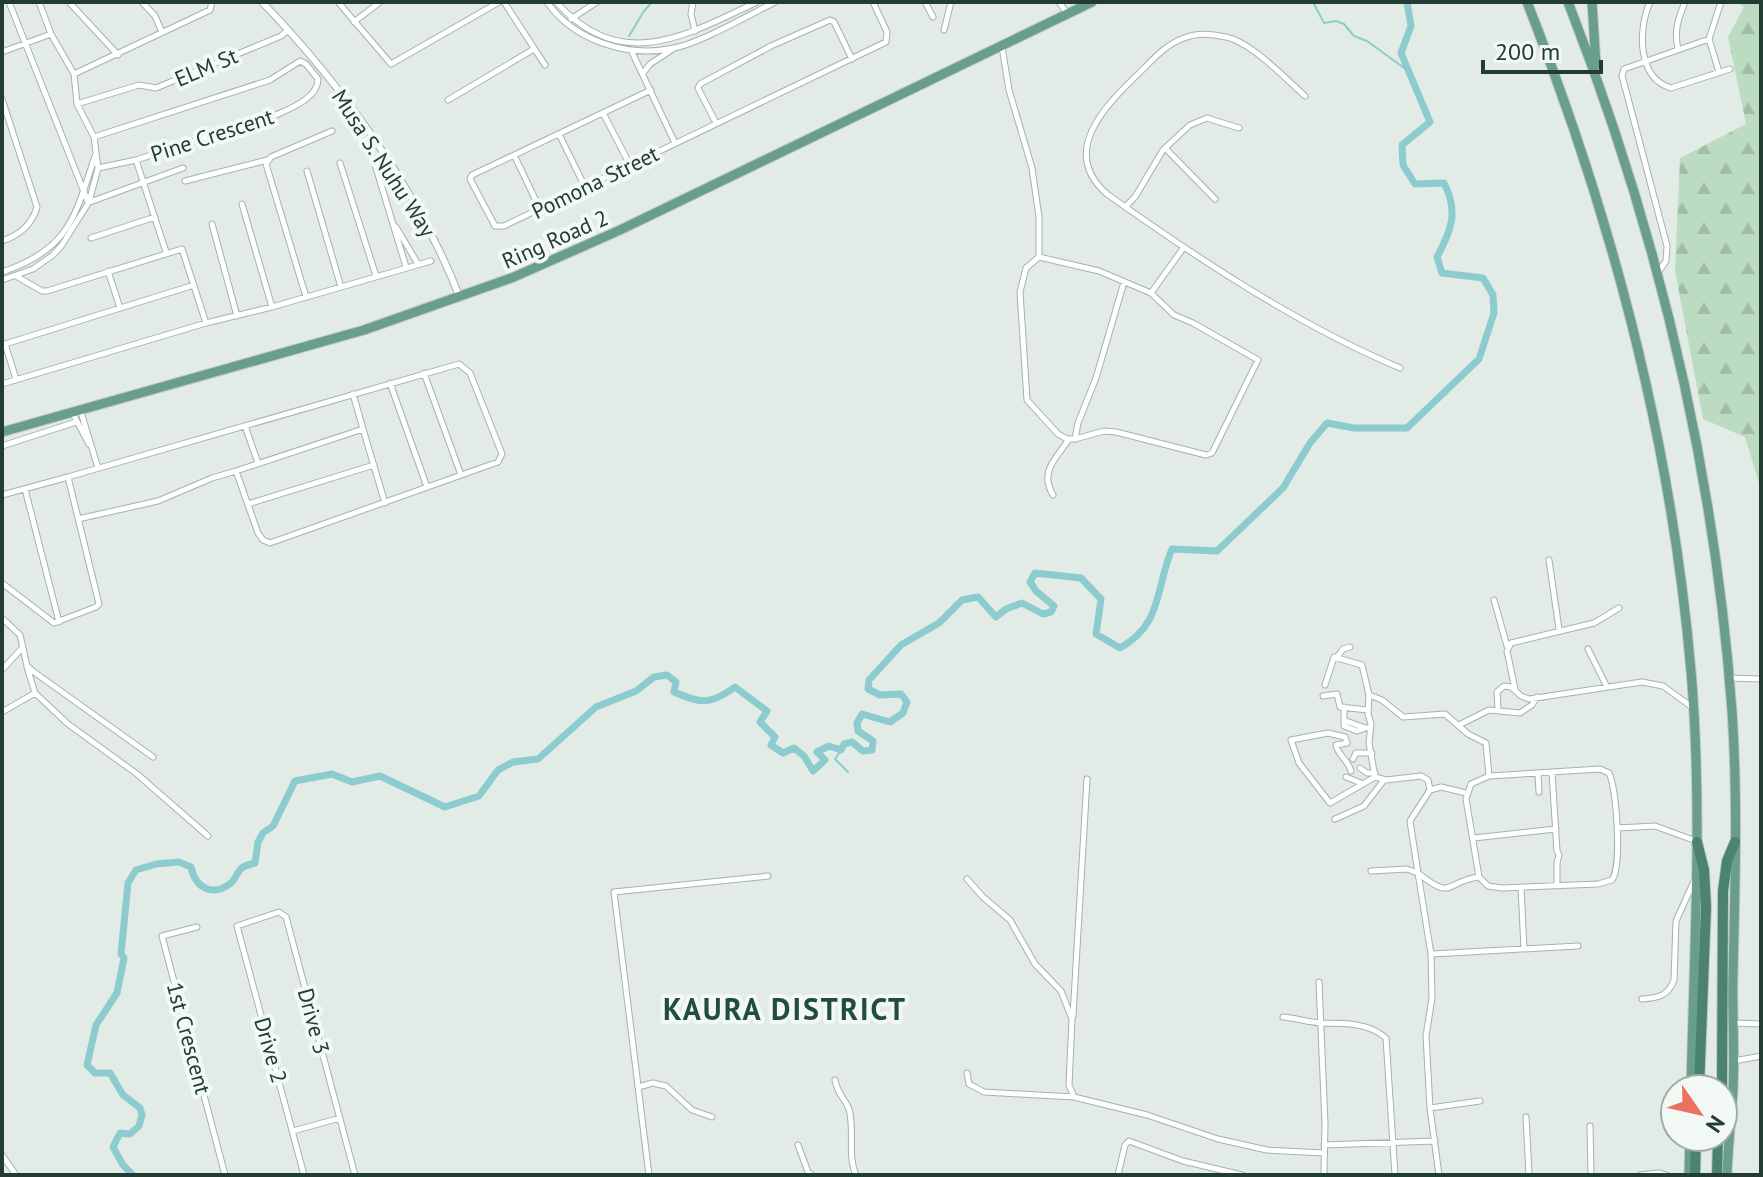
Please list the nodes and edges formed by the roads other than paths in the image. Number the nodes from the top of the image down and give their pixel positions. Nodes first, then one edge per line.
1 (9, 2) edge
2 (69, 2) edge
3 (142, 2) edge
4 (212, 2) edge
5 (262, 2) edge
6 (338, 2) edge
7 (380, 2) edge
8 (502, 2) edge
9 (547, 2) edge
10 (556, 2) edge
11 (597, 2) edge
12 (693, 2) edge
13 (757, 2) edge
14 (775, 2) edge
15 (873, 2) edge
16 (925, 2) edge
17 (951, 2) edge
18 (1059, 2) edge
19 (1092, 2) edge
20 (1527, 2) edge
21 (1568, 2) edge
22 (1592, 2) edge
23 (1650, 2) edge
24 (1685, 2) edge
25 (1721, 2) edge
26 (41, 3) edge
27 (1067, 13) junction
28 (933, 17) dead end
29 (569, 21) junction
30 (354, 22) junction
31 (288, 30) junction
32 (944, 30) dead end
33 (695, 31) junction
34 (162, 32) junction
35 (51, 34) junction
36 (1709, 39) junction
37 (27, 43) junction
38 (630, 46) junction
39 (1002, 46) junction
40 (639, 47) junction
41 (674, 48) junction
42 (534, 49) junction
43 (1678, 49) junction
44 (2, 52) edge
45 (118, 55) junction
46 (852, 59) junction
47 (1645, 60) junction
48 (638, 61) junction
49 (545, 65) dead end
50 (1730, 69) dead end
51 (1596, 72) junction
52 (1719, 72) junction
53 (643, 73) junction
54 (74, 74) junction
55 (651, 90) junction
56 (1305, 96) dead end
57 (2, 99) edge
58 (448, 100) dead end
59 (77, 104) junction
60 (603, 112) junction
61 (716, 123) junction
62 (1239, 128) dead end
63 (332, 131) dead end
64 (559, 133) junction
65 (94, 137) junction
66 (675, 143) junction
67 (1165, 148) junction
68 (97, 152) junction
69 (514, 155) junction
70 (373, 158) dead end
71 (136, 160) junction
72 (267, 160) junction
73 (340, 163) dead end
74 (630, 165) junction
75 (98, 168) junction
76 (183, 168) dead end
77 (307, 171) dead end
78 (185, 181) dead end
79 (144, 182) junction
80 (585, 187) junction
81 (84, 196) junction
82 (1215, 199) dead end
83 (89, 202) junction
84 (242, 204) dead end
85 (1125, 207) junction
86 (540, 209) junction
87 (155, 217) junction
88 (391, 219) junction
89 (212, 224) dead end
90 (91, 238) dead end
91 (2, 241) edge
92 (1184, 247) junction
93 (166, 252) junction
94 (1039, 257) junction
95 (431, 261) dead end
96 (418, 264) junction
97 (32, 266) junction
98 (406, 267) junction
99 (108, 271) junction
100 (1659, 271) junction
101 (2, 272) edge
102 (15, 276) junction
103 (376, 276) junction
104 (2, 280) edge
105 (1124, 282) junction
106 (194, 285) junction
107 (341, 287) junction
108 (1151, 293) junction
109 (306, 297) junction
110 (460, 298) junction
111 (272, 307) junction
112 (120, 308) junction
113 (237, 316) junction
114 (206, 323) junction
115 (3, 345) edge
116 (1400, 368) dead end
117 (424, 373) junction
118 (16, 379) junction
119 (390, 383) junction
120 (2, 384) edge
121 (353, 394) junction
122 (76, 414) junction
123 (245, 426) junction
124 (363, 429) junction
125 (2, 432) edge
126 (1072, 439) junction
127 (89, 445) junction
128 (2, 446) edge
129 (258, 463) junction
130 (374, 465) junction
131 (98, 468) junction
132 (236, 471) junction
133 (461, 475) junction
134 (68, 477) junction
135 (427, 487) junction
136 (25, 489) junction
137 (2, 495) edge
138 (1053, 495) dead end
139 (385, 503) junction
140 (248, 504) junction
141 (78, 519) junction
142 (1549, 560) dead end
143 (2, 576) edge
144 (3, 584) edge
145 (1494, 600) dead end
146 (1619, 608) dead end
147 (2, 618) edge
148 (59, 622) junction
149 (1559, 629) junction
150 (1350, 647) dead end
151 (1507, 647) junction
152 (22, 648) junction
153 (1588, 649) dead end
154 (1335, 655) junction
155 (27, 666) junction
156 (2, 670) edge
157 (1729, 678) junction
158 (1761, 679) edge
159 (1325, 685) dead end
160 (1607, 687) junction
161 (1515, 690) junction
162 (35, 693) junction
163 (1369, 695) junction
164 (1323, 696) dead end
165 (1537, 697) junction
166 (1344, 707) junction
167 (1693, 707) junction
168 (1368, 710) junction
169 (1498, 710) junction
170 (2, 712) edge
171 (1459, 725) junction
172 (1367, 729) junction
173 (1372, 753) junction
174 (153, 757) dead end
175 (1353, 759) dead end
176 (1360, 768) dead end
177 (1351, 771) dead end
178 (1552, 773) junction
179 (1538, 774) junction
180 (1375, 775) junction
181 (1489, 776) junction
182 (1346, 777) dead end
183 (1087, 779) dead end
184 (1384, 780) junction
185 (1361, 783) junction
186 (1430, 790) junction
187 (1539, 792) dead end
188 (1466, 793) junction
189 (1335, 819) dead end
190 (1617, 828) junction
191 (1556, 829) junction
192 (208, 836) dead end
193 (1474, 838) junction
194 (1697, 842) junction
195 (1735, 842) junction
196 (1371, 871) dead end
197 (1418, 873) junction
198 (768, 876) dead end
199 (1479, 877) junction
200 (1696, 878) junction
201 (967, 879) dead end
202 (1557, 886) junction
203 (1521, 887) junction
204 (1680, 914) junction
205 (1695, 920) junction
206 (238, 924) joint
207 (197, 927) dead end
208 (1578, 946) dead end
209 (1524, 949) junction
210 (1431, 954) junction
211 (1319, 982) dead end
212 (1701, 995) junction
213 (1724, 995) junction
214 (1642, 999) dead end
215 (1283, 1017) dead end
216 (1319, 1023) junction
217 (1733, 1023) junction
218 (1761, 1024) edge
219 (1073, 1025) junction
220 (1761, 1056) edge
221 (1733, 1061) junction
222 (967, 1073) dead end
223 (1691, 1073) edge
224 (1699, 1073) edge
225 (1722, 1073) edge
226 (835, 1080) dead end
227 (638, 1087) junction
228 (1074, 1097) junction
229 (1480, 1101) dead end
230 (1430, 1108) junction
231 (712, 1117) dead end
232 (1526, 1117) dead end
233 (340, 1118) junction
234 (1590, 1126) dead end
235 (293, 1131) junction
236 (1435, 1141) junction
237 (1393, 1143) junction
238 (798, 1145) dead end
239 (1324, 1145) junction
240 (1324, 1153) junction
241 (1693, 1153) edge
242 (1696, 1153) edge
243 (1716, 1153) edge
244 (2, 1155) edge
245 (16, 1175) edge
246 (225, 1175) edge
247 (304, 1175) edge
248 (355, 1175) edge
249 (649, 1175) edge
250 (812, 1175) edge
251 (856, 1175) edge
252 (1118, 1175) edge
253 (1242, 1175) edge
254 (1324, 1175) edge
255 (1395, 1175) edge
256 (1439, 1175) edge
257 (1529, 1175) edge
258 (1591, 1175) edge
259 (1640, 1175) edge
260 (1666, 1175) edge
261 (1689, 1175) edge
262 (1695, 1175) edge
263 (1717, 1175) edge
264 (1727, 1175) edge

1 - 37 street
2 - 45 street
3 - 34 street
4 - 34 street
5 - 31 street, Musa S. Nuhu Way
6 - 30 street
7 - 30 street
8 - 30 street
8 - 42 street
9 - 29 street
10 - 29 street
11 - 29 street
12 - 33 street
13 - 33 street
14 - 41 street
15 - 46 street, Pomona Street
16 - 28 street
17 - 32 street
18 - 27 street
19 - 27 main road, Ring Road 2
20 - 167 main road
21 - 51 main road
22 - 51 main road
23 - 47 street
24 - 43 street
25 - 36 street
26 - 35 street
27 - 39 main road, Ring Road 2
29 - 38 street
31 - 59 street, ELM St
31 - 110 street, Musa S. Nuhu Way
33 - 40 street
34 - 45 street
35 - 37 street
35 - 54 street
36 - 43 street
36 - 52 street
37 - 44 street
37 - 81 street
38 - 40 street
38 - 48 street
39 - 94 street
39 - 110 main road, Ring Road 2
40 - 41 street
40 - 48 street
41 - 53 street
42 - 49 street
42 - 58 street
43 - 47 street
45 - 54 street
46 - 61 street, Pomona Street
46 - 61 street
47 - 52 street
47 - 100 street
48 - 53 street
50 - 52 street
51 - 100 main road
53 - 55 street
54 - 59 street
55 - 60 street, Pomona Street
55 - 66 street
56 - 85 street
57 - 91 street
59 - 65 street
60 - 64 street, Pomona Street
60 - 74 street
61 - 66 street, Pomona Street
62 - 67 street
63 - 72 street
64 - 69 street, Pomona Street
64 - 80 street
65 - 68 street
65 - 71 street, Pine Crescent
66 - 74 street, Pomona Street
67 - 82 street
67 - 85 street
68 - 75 street
68 - 81 street
69 - 86 street
69 - 86 street, Pomona Street
70 - 88 street
71 - 75 street, Pine Crescent
71 - 79 street
72 - 78 street
72 - 109 street
73 - 103 street
74 - 80 street, Pomona Street
75 - 83 street
76 - 79 street
77 - 107 street
79 - 83 street
79 - 87 street
80 - 86 street, Pomona Street
81 - 83 street
81 - 97 street
83 - 97 street
84 - 111 street
85 - 92 street
87 - 90 street
87 - 93 street
88 - 96 street
88 - 98 street
89 - 113 street
92 - 108 street
92 - 116 street
93 - 99 street
93 - 106 street
94 - 105 street
94 - 126 street
95 - 96 street
96 - 98 street
97 - 101 street
97 - 102 street
98 - 103 street
99 - 102 street
99 - 112 street
100 - 157 main road
102 - 104 street
103 - 107 street
105 - 108 street
105 - 126 street
106 - 112 street
106 - 114 street
107 - 109 street
108 - 126 street
109 - 111 street
110 - 122 main road, Ring Road 2
111 - 113 street
112 - 115 street
113 - 114 street
114 - 118 street
115 - 118 street
117 - 119 street
117 - 133 street
117 - 133 street
118 - 120 street
119 - 121 street
119 - 135 street
121 - 123 street
121 - 124 street
122 - 125 main road, Ring Road 2
122 - 127 street
122 - 127 street
122 - 128 street
123 - 129 street
123 - 131 street
124 - 129 street
124 - 130 street
126 - 138 street
127 - 131 street
129 - 132 street
130 - 139 street
130 - 140 street
131 - 134 street
132 - 140 street
132 - 141 street
133 - 135 street
134 - 136 street
134 - 141 street
135 - 139 street
136 - 137 street
136 - 148 street
139 - 140 street
141 - 148 street
142 - 149 street
143 - 144 street
144 - 148 street
145 - 151 street
146 - 149 street
147 - 152 street
149 - 151 street
150 - 154 street
151 - 161 street
152 - 155 street
152 - 156 street
153 - 160 street
154 - 159 street
154 - 163 street
155 - 162 street
155 - 174 street
157 - 158 street
157 - 195 main road
160 - 165 street
160 - 167 street
161 - 165 street
161 - 169 street
162 - 170 street
162 - 192 street
163 - 168 street
163 - 171 street
164 - 166 street
165 - 169 street
166 - 168 street
166 - 172 street
167 - 194 main road
168 - 172 street
169 - 171 street
171 - 181 street
172 - 173 street
173 - 175 street
173 - 180 street
176 - 180 street
177 - 185 street
178 - 179 street
178 - 190 street
178 - 191 street
179 - 181 street
179 - 187 street
180 - 184 street
180 - 185 street
181 - 188 street
182 - 185 street
183 - 219 street
184 - 186 street
184 - 189 street
186 - 188 street
186 - 197 street
188 - 193 street
190 - 194 street
190 - 202 street
191 - 193 street
191 - 202 street
193 - 199 street
194 - 200 main road
194 - 212 highway
195 - 213 highway
195 - 217 main road
196 - 197 street
197 - 199 street
197 - 210 street
198 - 227 street
199 - 203 street
200 - 204 street
200 - 205 main road
201 - 219 street
202 - 203 street
203 - 209 street
204 - 205 street
204 - 214 street
205 - 223 main road
206 - 233 street, Drive 3
206 - 235 street, Drive 2
207 - 246 street, 1st Crescent
208 - 209 street
209 - 210 street
210 - 230 street
211 - 216 street
212 - 213 highway
212 - 224 highway
213 - 225 highway
215 - 216 street
216 - 237 street
216 - 239 street
217 - 218 street
217 - 221 main road
219 - 228 street
220 - 221 street
221 - 264 main road
222 - 228 street
226 - 251 street
227 - 231 street
227 - 249 street
228 - 240 street
229 - 230 street
230 - 236 street
232 - 257 street
233 - 235 street
233 - 248 street, Drive 3
234 - 258 street
235 - 247 street, Drive 2
236 - 237 street
236 - 256 street
237 - 239 street
237 - 255 street
238 - 250 street
239 - 240 street
240 - 254 street
241 - 261 main road
242 - 262 highway
243 - 263 highway
244 - 245 street
252 - 253 street
259 - 260 street

